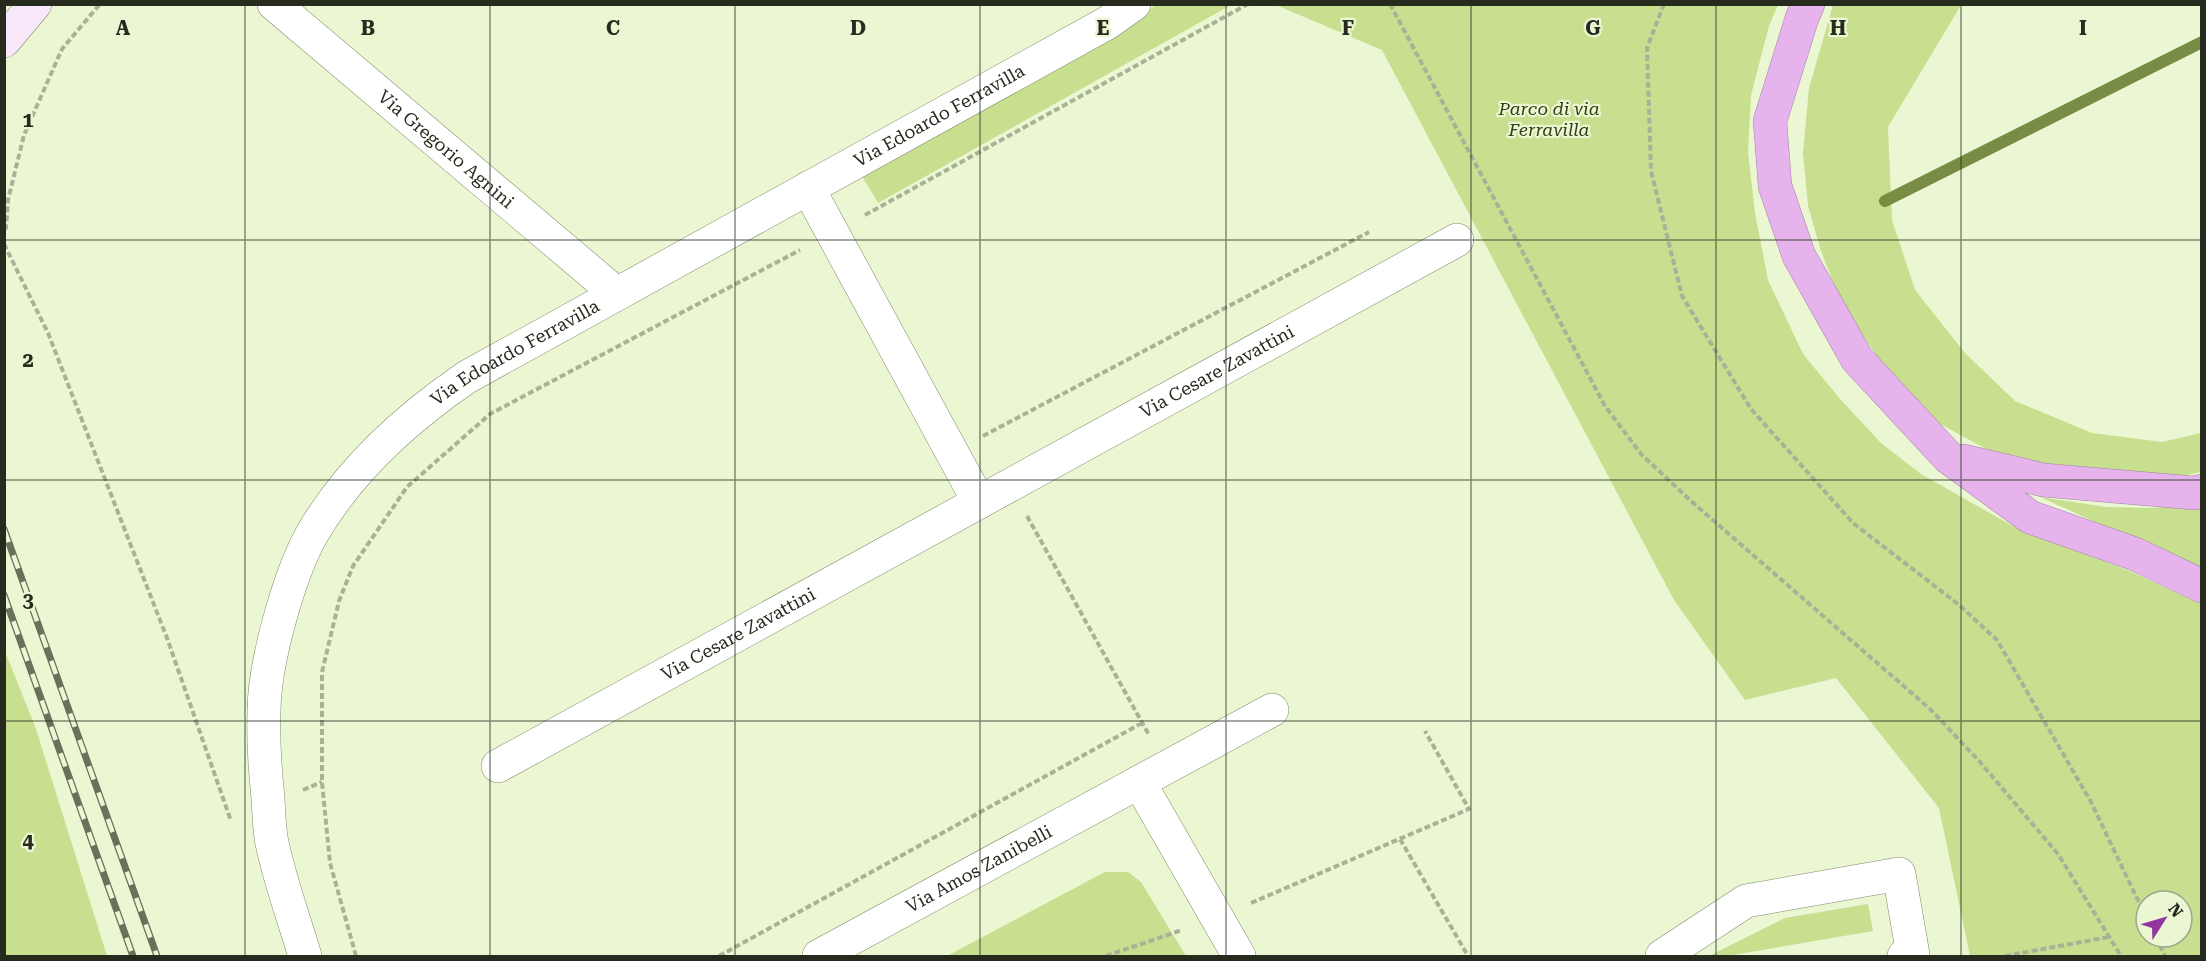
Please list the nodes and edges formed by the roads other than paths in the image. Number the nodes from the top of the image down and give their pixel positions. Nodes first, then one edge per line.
1 (35, 4) edge
2 (274, 4) edge
3 (1134, 4) edge
4 (1808, 4) edge
5 (1101, 14) edge
6 (4, 41) edge
7 (808, 188) junction
8 (1457, 240) dead end
9 (616, 294) junction
10 (1948, 457) junction
11 (2202, 491) edge
12 (979, 502) junction
13 (2202, 586) edge
14 (1272, 710) dead end
15 (498, 766) dead end
16 (1153, 775) junction
17 (305, 957) edge
18 (819, 957) edge
19 (1239, 957) edge
20 (1662, 957) edge
21 (1904, 957) edge

1 - 6 main road
2 - 9 street, Via Gregorio Agnini
3 - 5 street, Via Edoardo Ferravilla
4 - 10 highway
5 - 7 street, Via Edoardo Ferravilla
7 - 9 street, Via Edoardo Ferravilla
7 - 12 street
8 - 12 street, Via Cesare Zavattini
9 - 17 street, Via Edoardo Ferravilla
10 - 11 highway
10 - 13 highway
12 - 15 street, Via Cesare Zavattini
14 - 16 street, Via Amos Zanibelli
16 - 18 street, Via Amos Zanibelli
16 - 19 street
20 - 21 street

